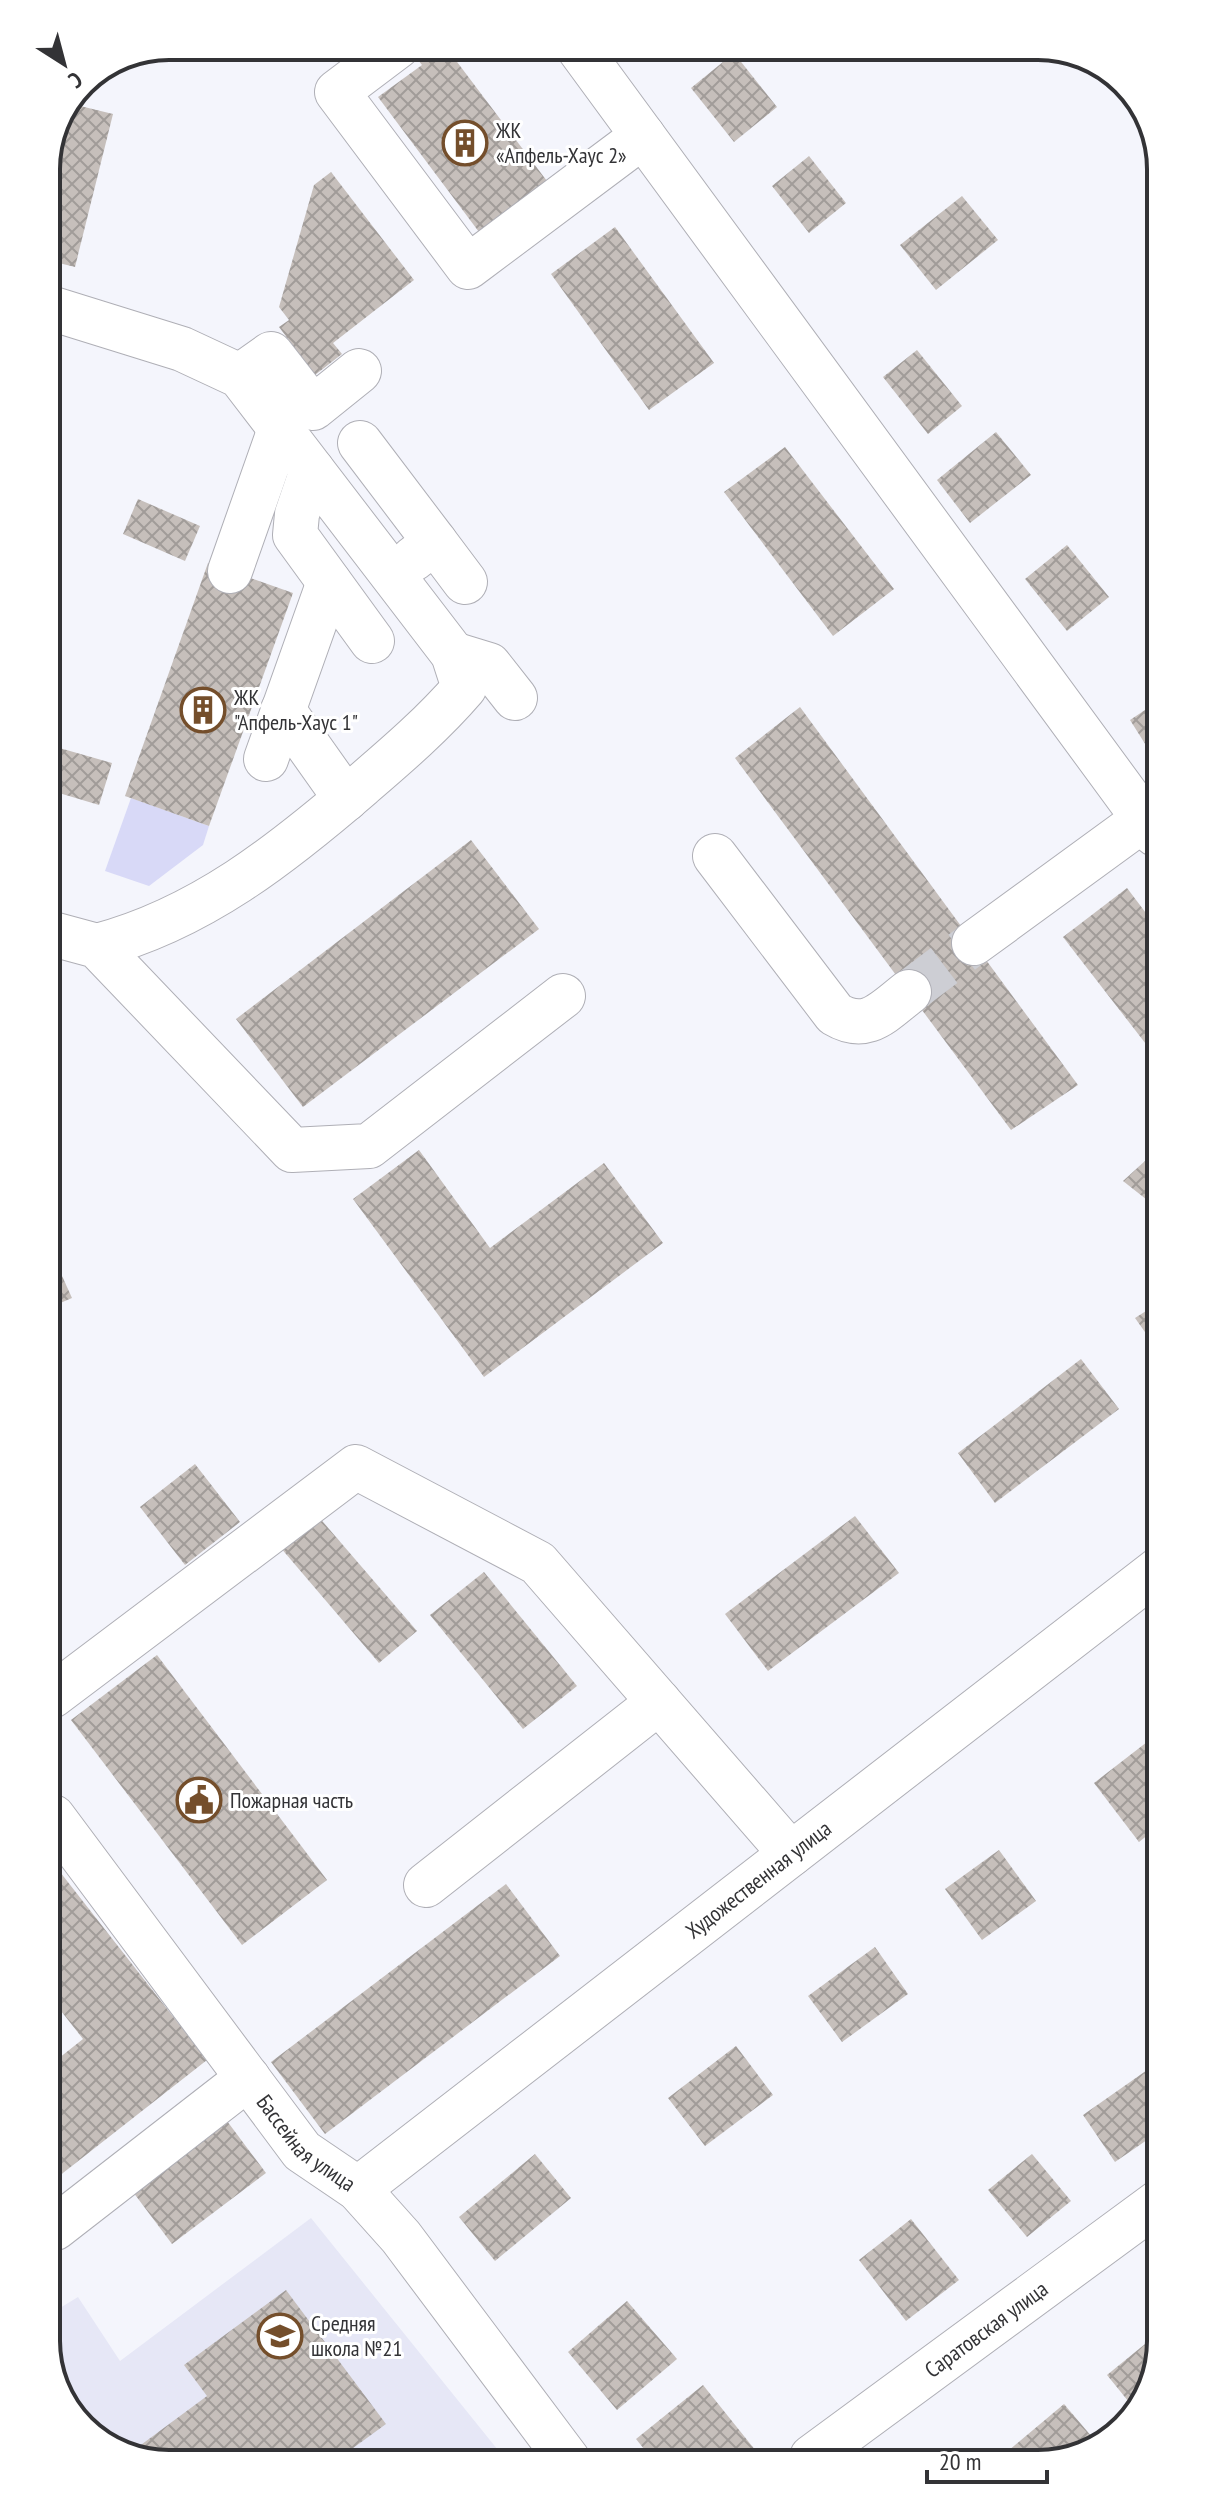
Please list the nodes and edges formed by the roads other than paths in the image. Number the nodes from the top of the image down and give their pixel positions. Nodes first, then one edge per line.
1 (379, 60) edge
2 (587, 60) edge
3 (643, 136) junction
4 (60, 311) edge
5 (359, 371) dead end
6 (240, 376) junction
7 (280, 429) junction
8 (360, 443) dead end
9 (312, 470) junction
10 (435, 542) junction
11 (230, 571) dead end
12 (392, 575) junction
13 (329, 582) junction
14 (465, 582) dead end
15 (372, 641) dead end
16 (453, 654) junction
17 (515, 698) dead end
18 (283, 710) junction
19 (266, 759) dead end
20 (346, 799) junction
21 (1147, 816) edge
22 (1147, 824) edge
23 (715, 856) dead end
24 (60, 936) edge
25 (974, 943) tunnel mouth
26 (97, 946) junction
27 (909, 992) tunnel mouth
28 (563, 996) dead end
29 (1147, 1579) edge
30 (60, 1690) edge
31 (659, 1702) junction
32 (60, 1826) edge
33 (791, 1854) junction
34 (426, 1885) dead end
35 (248, 2078) junction
36 (358, 2189) junction
37 (1147, 2211) edge
38 (60, 2224) edge
39 (561, 2450) edge
40 (822, 2450) edge

1 - 3 street
2 - 3 street
3 - 21 street
4 - 6 street
5 - 6 street
6 - 7 street
7 - 9 street
7 - 11 street
8 - 10 street
9 - 12 street
9 - 13 street
10 - 12 street
10 - 14 street
12 - 16 street
13 - 15 street
13 - 18 street
16 - 17 street
16 - 20 street
18 - 19 street
18 - 20 street
20 - 26 street
22 - 25 street
23 - 27 street
24 - 26 street
26 - 28 street
29 - 33 street, Художественная улица
30 - 31 street
31 - 33 street
31 - 34 street
32 - 35 street, Бассейная улица
33 - 36 street, Художественная улица
35 - 36 street, Бассейная улица
35 - 38 street
36 - 39 street, Бассейная улица
37 - 40 street, Саратовская улица

